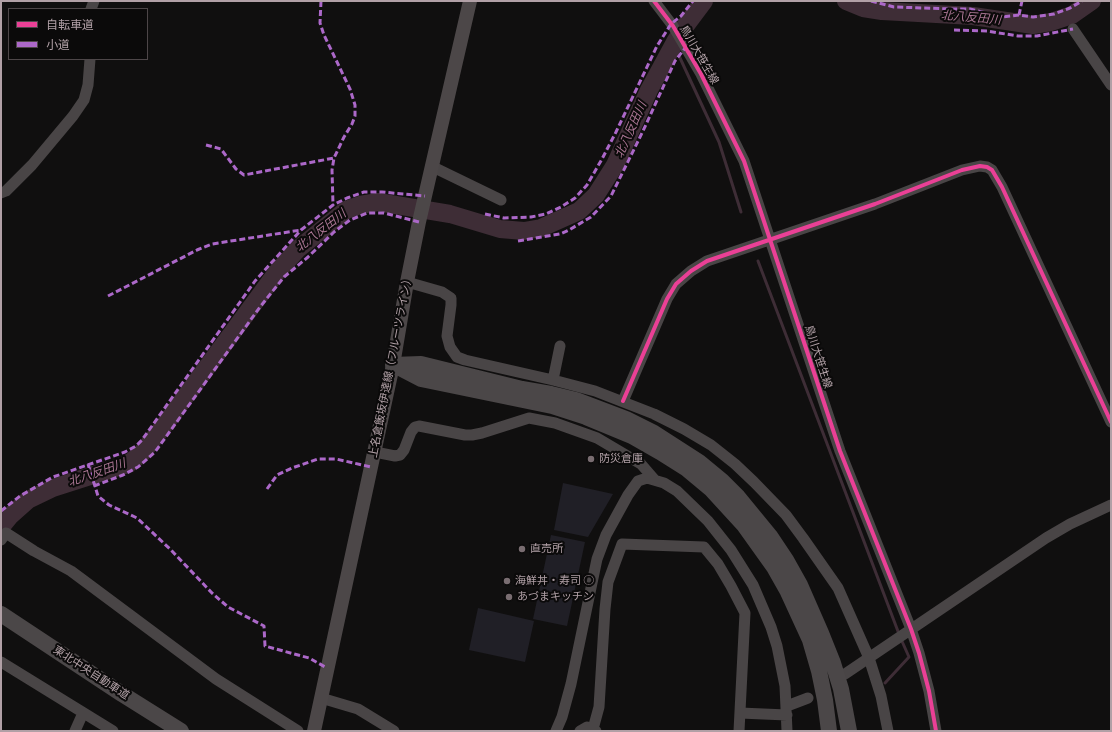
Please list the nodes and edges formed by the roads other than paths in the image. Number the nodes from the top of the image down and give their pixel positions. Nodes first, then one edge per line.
1 (470, 1) edge
2 (654, 1) edge
3 (1073, 29) dead end
4 (90, 60) edge
5 (1111, 85) edge
6 (432, 167) junction
7 (1, 193) edge
8 (501, 200) dead end
9 (770, 240) junction
10 (407, 282) junction
11 (560, 346) dead end
12 (393, 364) junction
13 (554, 380) junction
14 (623, 401) junction
15 (1111, 422) edge
16 (375, 452) junction
17 (654, 479) junction
18 (1111, 505) edge
19 (1, 540) edge
20 (1, 614) edge
21 (911, 629) junction
22 (822, 633) junction
23 (869, 658) junction
24 (1, 662) edge
25 (819, 671) junction
26 (845, 674) dead end
27 (321, 698) junction
28 (808, 698) dead end
29 (787, 711) junction
30 (83, 713) junction
31 (740, 713) junction
32 (561, 730) edge
33 (595, 730) edge
34 (75, 731) edge
35 (113, 731) edge
36 (181, 731) edge
37 (298, 731) edge
38 (314, 731) edge
39 (394, 731) edge
40 (580, 731) edge
41 (739, 731) edge
42 (787, 731) edge
43 (821, 731) edge
44 (829, 731) edge
45 (840, 731) edge
46 (849, 731) edge
47 (888, 731) edge
48 (936, 731) edge

1 - 6 main road, 上名倉飯坂伊達線（フルーツライン）
2 - 9 street, 鳥川大笹生線
3 - 5 street
4 - 7 street
6 - 8 street
6 - 10 main road, 上名倉飯坂伊達線（フルーツライン）
9 - 14 street
9 - 15 street
9 - 21 street, 鳥川大笹生線
10 - 12 main road, 上名倉飯坂伊達線（フルーツライン）
10 - 13 street
11 - 13 street
12 - 16 main road, 上名倉飯坂伊達線（フルーツライン）
12 - 22 highway
12 - 25 highway
13 - 14 street
14 - 23 street
16 - 17 street
16 - 27 main road, 上名倉飯坂伊達線（フルーツライン）
17 - 29 street
17 - 32 street
18 - 21 street
19 - 37 street
20 - 36 highway, 東北中央自動車道
21 - 23 street
21 - 48 street, 鳥川大笹生線
22 - 45 highway
22 - 46 highway
23 - 26 street
23 - 47 street
24 - 30 street
25 - 43 highway
25 - 44 highway
27 - 38 main road, 上名倉飯坂伊達線（フルーツライン）
27 - 39 street
28 - 29 street
29 - 31 street
29 - 42 street
30 - 34 street
30 - 35 street
31 - 33 street
31 - 41 street
33 - 40 street

